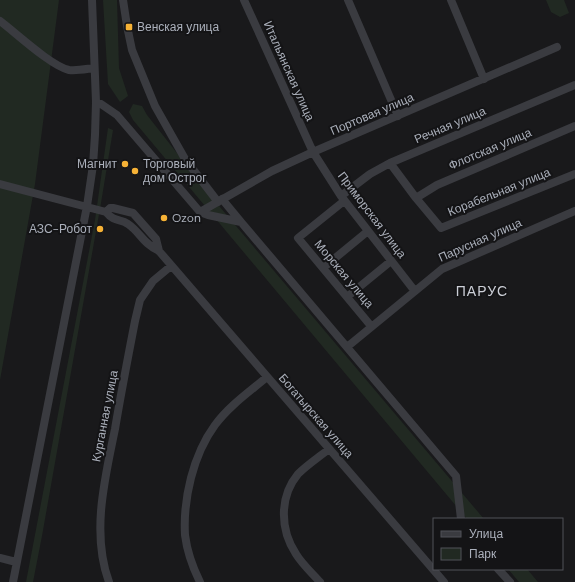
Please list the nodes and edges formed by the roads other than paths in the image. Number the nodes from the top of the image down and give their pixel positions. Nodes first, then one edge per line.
1 (92, 0) edge
2 (123, 0) edge
3 (244, 0) edge
4 (348, 0) edge
5 (451, 0) edge
6 (0, 21) edge
7 (557, 47) dead end
8 (94, 68) junction
9 (484, 79) junction
10 (575, 85) edge
11 (96, 102) junction
12 (398, 116) junction
13 (575, 126) edge
14 (313, 152) junction
15 (390, 163) junction
16 (575, 174) edge
17 (0, 184) edge
18 (416, 198) junction
19 (343, 199) junction
20 (220, 200) junction
21 (87, 206) junction
22 (575, 211) edge
23 (200, 212) junction
24 (241, 222) junction
25 (368, 231) junction
26 (298, 238) joint
27 (391, 261) junction
28 (171, 266) junction
29 (323, 268) junction
30 (414, 290) junction
31 (347, 297) junction
32 (371, 326) junction
33 (346, 347) junction
34 (267, 377) junction
35 (329, 449) junction
36 (461, 518) edge
37 (0, 558) edge
38 (16, 562) junction
39 (433, 569) edge
40 (434, 570) edge
41 (499, 570) edge
42 (13, 582) edge
43 (109, 582) edge
44 (200, 582) edge
45 (320, 582) edge
46 (444, 582) edge
47 (510, 582) edge

1 - 8 street
2 - 20 street
3 - 14 street, Итальянская улица
4 - 12 street
5 - 9 street
6 - 8 street
7 - 9 street, Портовая улица
8 - 11 street
9 - 12 street, Портовая улица
10 - 15 street, Речная улица
11 - 21 street
11 - 23 street
12 - 14 street, Портовая улица
13 - 18 street, Флотская улица
14 - 19 street, Приморская улица
14 - 20 street, Портовая улица
15 - 18 street, Корабельная улица
15 - 19 street, Речная улица
16 - 18 street, Корабельная улица
17 - 21 street
19 - 25 street, Приморская улица
19 - 26 street, Речная улица
20 - 23 street, Портовая улица
20 - 24 street
21 - 28 street, Богатырская улица
21 - 38 street
22 - 30 street, Парусная улица
23 - 24 street
24 - 33 street
25 - 27 street, Приморская улица
25 - 29 street
26 - 29 street, Морская улица
27 - 30 street, Приморская улица
27 - 31 street
28 - 34 street, Богатырская улица
28 - 43 street, Курганная улица
29 - 31 street, Морская улица
30 - 32 street, Парусная улица
31 - 32 street, Морская улица
32 - 33 street, Парусная улица
33 - 36 street
34 - 35 street, Богатырская улица
34 - 44 street
35 - 39 street, Богатырская улица
35 - 45 street
37 - 38 street
38 - 42 street
40 - 46 street, Богатырская улица
41 - 47 street

